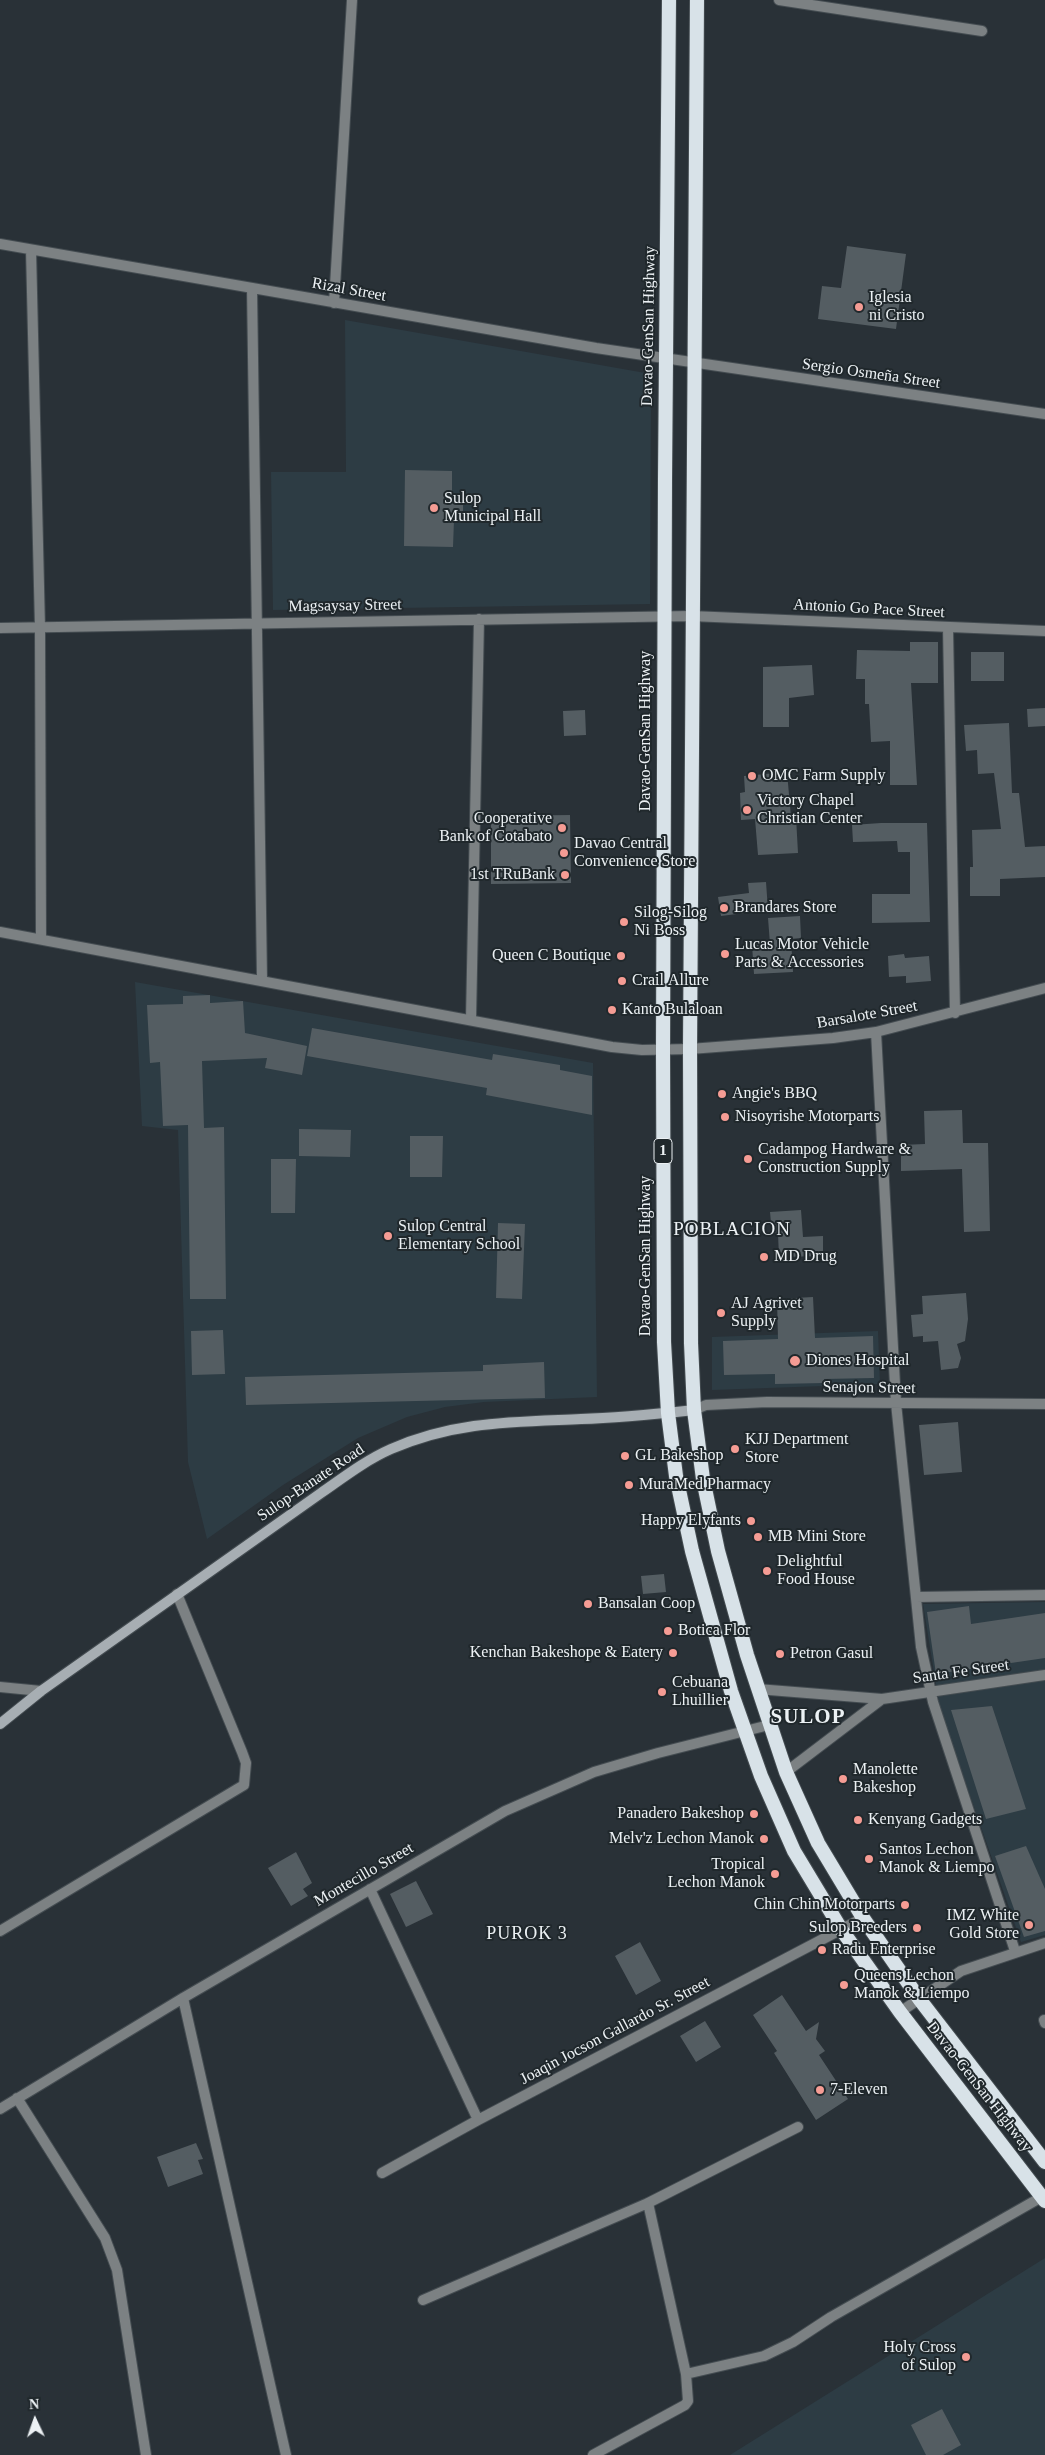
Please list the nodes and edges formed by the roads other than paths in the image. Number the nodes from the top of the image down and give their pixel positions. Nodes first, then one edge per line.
1 (352, 0) edge
2 (670, 0) edge
3 (697, 0) edge
4 (779, 0) edge
5 (982, 31) dead end
6 (0, 244) edge
7 (31, 250) junction
8 (252, 288) junction
9 (334, 303) junction
10 (666, 359) junction
11 (693, 363) junction
12 (1045, 414) edge
13 (664, 616) junction
14 (692, 616) junction
15 (479, 619) junction
16 (257, 623) junction
17 (0, 628) edge
18 (40, 628) junction
19 (948, 628) junction
20 (1045, 631) edge
21 (0, 932) edge
22 (41, 939) junction
23 (262, 980) junction
24 (1045, 988) edge
25 (955, 1013) junction
26 (471, 1019) junction
27 (876, 1032) junction
28 (690, 1049) junction
29 (663, 1050) junction
30 (896, 1403) junction
31 (1045, 1404) edge
32 (694, 1410) junction
33 (668, 1413) junction
34 (177, 1594) junction
35 (1045, 1595) edge
36 (916, 1597) junction
37 (1045, 1675) edge
38 (0, 1687) edge
39 (757, 1689) junction
40 (41, 1691) junction
41 (930, 1691) junction
42 (882, 1700) junction
43 (0, 1724) edge
44 (769, 1726) junction
45 (745, 1732) junction
46 (786, 1772) junction
47 (370, 1889) junction
48 (863, 1918) junction
49 (841, 1929) junction
50 (0, 1931) edge
51 (1045, 1943) edge
52 (1015, 1952) junction
53 (183, 1998) junction
54 (920, 2000) junction
55 (900, 2012) junction
56 (17, 2098) junction
57 (0, 2108) edge
58 (478, 2120) junction
59 (798, 2127) dead end
60 (1045, 2162) edge
61 (382, 2173) dead end
62 (1044, 2198) edge
63 (648, 2203) junction
64 (423, 2300) dead end
65 (686, 2374) junction
66 (146, 2455) edge
67 (286, 2455) edge
68 (592, 2455) edge

1 - 9 street
2 - 10 highway, Davao-GenSan Highway / 1
3 - 11 highway, Davao-GenSan Highway / 1
4 - 5 street
6 - 7 street, Rizal Street
7 - 8 street, Rizal Street
7 - 18 street
8 - 9 street, Rizal Street
8 - 16 street
9 - 10 street, Rizal Street
10 - 11 street, Rizal Street
10 - 13 highway, Davao-GenSan Highway / 1
11 - 12 street, Sergio Osmeña Street
11 - 14 highway, Davao-GenSan Highway / 1
13 - 14 street, Magsaysay Street
13 - 15 street, Magsaysay Street
13 - 29 highway, Davao-GenSan Highway / 1
14 - 19 street, Antonio Go Pace Street
14 - 28 highway, Davao-GenSan Highway / 1
15 - 16 street, Magsaysay Street
15 - 26 street
16 - 18 street, Magsaysay Street
16 - 23 street
17 - 18 street, Magsaysay Street
18 - 22 street
19 - 20 street, Antonio Go Pace Street
19 - 25 street
21 - 22 street, Barsalote Street
22 - 23 street, Barsalote Street
23 - 26 street, Barsalote Street
24 - 25 street, Barsalote Street
25 - 27 street, Barsalote Street
26 - 29 street, Barsalote Street
27 - 28 street, Barsalote Street
27 - 30 street
28 - 29 street, Barsalote Street
28 - 32 highway, Davao-GenSan Highway / 1
29 - 33 highway, Davao-GenSan Highway / 1
30 - 31 street, Senajon Street
30 - 32 street, Senajon Street
30 - 36 street
32 - 33 main road, Sulop-Banate Road
32 - 39 highway, Davao-GenSan Highway / 1
33 - 34 main road, Sulop-Banate Road
33 - 45 highway, Davao-GenSan Highway / 1
34 - 40 main road, Sulop-Banate Road
34 - 50 street
35 - 36 street
36 - 41 street
37 - 41 street, Santa Fe Street
38 - 40 street
39 - 42 street, Santa Fe Street
39 - 44 highway, Davao-GenSan Highway / 1
40 - 43 main road, Sulop-Banate Road
41 - 42 street, Santa Fe Street
41 - 52 street
42 - 46 street, Santa Fe Street
44 - 45 street, Montecillo Street
44 - 46 highway, Davao-GenSan Highway / 1
45 - 47 street, Montecillo Street
45 - 49 highway, Davao-GenSan Highway / 1
46 - 48 highway, Davao-GenSan Highway / 1
47 - 53 street, Montecillo Street
47 - 58 street
48 - 49 street, Joaqin Jocson Gallardo Sr. Street
48 - 54 highway, Davao-GenSan Highway / 1
49 - 55 highway, Davao-GenSan Highway / 1
49 - 58 street, Joaqin Jocson Gallardo Sr. Street
51 - 52 street
52 - 54 street
53 - 56 street, Montecillo Street
53 - 67 street
54 - 55 street
54 - 60 highway, Davao-GenSan Highway / 1
55 - 62 highway, Davao-GenSan Highway / 1
56 - 57 street, Montecillo Street
56 - 66 street
58 - 61 street, Joaqin Jocson Gallardo Sr. Street
59 - 63 street
62 - 65 street
63 - 64 street
63 - 65 street
65 - 68 street

